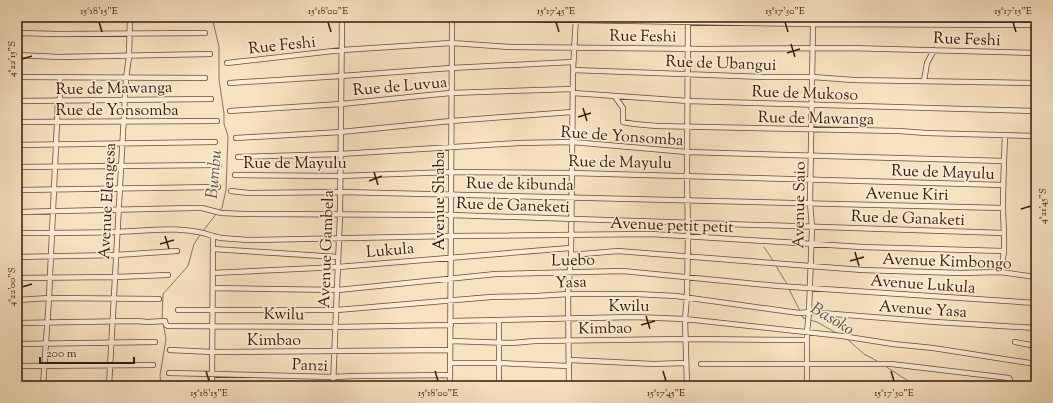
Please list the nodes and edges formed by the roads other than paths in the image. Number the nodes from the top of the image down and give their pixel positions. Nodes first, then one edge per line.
1 (130, 17) edge
2 (1018, 17) edge
3 (342, 18) edge
4 (449, 18) edge
5 (222, 19) dead end
6 (576, 19) edge
7 (688, 20) edge
8 (813, 24) junction
9 (1018, 25) junction
10 (1036, 25) edge
11 (17, 33) edge
12 (205, 33) dead end
13 (130, 34) junction
14 (451, 43) junction
15 (574, 47) junction
16 (812, 48) junction
17 (687, 49) junction
18 (342, 50) junction
19 (935, 50) junction
20 (1036, 53) edge
21 (210, 54) dead end
22 (17, 55) edge
23 (129, 57) junction
24 (573, 62) junction
25 (227, 63) dead end
26 (450, 68) junction
27 (573, 70) junction
28 (687, 74) junction
29 (342, 76) junction
30 (17, 77) edge
31 (813, 77) junction
32 (60, 78) junction
33 (126, 78) junction
34 (205, 78) dead end
35 (924, 81) junction
36 (230, 83) dead end
37 (1036, 83) edge
38 (573, 91) junction
39 (450, 93) junction
40 (615, 97) junction
41 (211, 99) dead end
42 (126, 100) junction
43 (17, 101) edge
44 (59, 101) junction
45 (688, 101) junction
46 (341, 104) junction
47 (812, 104) junction
48 (230, 111) dead end
49 (1036, 111) edge
50 (572, 112) junction
51 (217, 121) dead end
52 (451, 121) junction
53 (17, 122) edge
54 (57, 123) junction
55 (124, 123) junction
56 (688, 127) junction
57 (812, 130) junction
58 (340, 132) junction
59 (1005, 135) junction
60 (1036, 136) edge
61 (236, 138) dead end
62 (215, 142) dead end
63 (572, 142) junction
64 (122, 144) junction
65 (17, 145) edge
66 (56, 145) junction
67 (451, 146) junction
68 (687, 152) junction
69 (340, 154) junction
70 (811, 156) junction
71 (238, 157) dead end
72 (1004, 161) junction
73 (219, 165) dead end
74 (121, 166) junction
75 (17, 167) edge
76 (55, 167) junction
77 (451, 172) junction
78 (571, 173) junction
79 (235, 175) dead end
80 (687, 175) junction
81 (340, 176) junction
82 (812, 180) junction
83 (1004, 186) junction
84 (218, 187) dead end
85 (120, 188) junction
86 (54, 189) junction
87 (17, 190) edge
88 (231, 191) dead end
89 (340, 192) junction
90 (451, 195) junction
91 (572, 197) junction
92 (687, 200) junction
93 (736, 201) joint
94 (810, 203) junction
95 (1003, 208) junction
96 (119, 209) junction
97 (53, 211) junction
98 (17, 212) edge
99 (340, 215) junction
100 (451, 215) junction
101 (571, 219) junction
102 (687, 222) junction
103 (812, 228) junction
104 (117, 232) junction
105 (17, 233) edge
106 (52, 233) junction
107 (1004, 233) junction
108 (571, 234) junction
109 (213, 236) junction
110 (451, 236) junction
111 (688, 236) junction
112 (340, 238) junction
113 (810, 244) junction
114 (570, 248) junction
115 (213, 250) junction
116 (1004, 251) junction
117 (177, 252) dead end
118 (116, 254) junction
119 (571, 255) junction
120 (51, 256) junction
121 (338, 256) junction
122 (17, 257) edge
123 (451, 257) junction
124 (687, 257) junction
125 (810, 266) junction
126 (338, 267) junction
127 (212, 272) junction
128 (569, 272) junction
129 (1000, 272) junction
130 (168, 275) dead end
131 (50, 277) junction
132 (115, 277) junction
133 (1036, 277) edge
134 (17, 278) edge
135 (451, 278) junction
136 (687, 278) junction
137 (212, 288) junction
138 (809, 288) junction
139 (338, 290) junction
140 (568, 294) junction
141 (687, 297) junction
142 (49, 298) junction
143 (114, 299) junction
144 (159, 299) dead end
145 (17, 300) edge
146 (451, 301) junction
147 (1036, 303) edge
148 (212, 309) junction
149 (178, 310) dead end
150 (337, 310) junction
151 (807, 316) junction
152 (569, 319) junction
153 (685, 319) junction
154 (499, 320) junction
155 (48, 322) junction
156 (112, 322) junction
157 (17, 323) edge
158 (451, 323) junction
159 (213, 326) junction
160 (335, 327) junction
161 (1036, 328) edge
162 (807, 332) junction
163 (686, 339) junction
164 (569, 340) junction
165 (807, 340) junction
166 (451, 341) junction
167 (155, 342) dead end
168 (1016, 342) dead end
169 (499, 343) junction
170 (17, 344) edge
171 (47, 344) junction
172 (111, 344) junction
173 (1036, 346) edge
174 (170, 350) dead end
175 (450, 350) junction
176 (212, 352) junction
177 (334, 352) junction
178 (570, 360) junction
179 (450, 363) junction
180 (499, 363) junction
181 (686, 363) junction
182 (701, 364) dead end
183 (807, 364) junction
184 (1036, 364) edge
185 (110, 365) junction
186 (153, 365) dead end
187 (17, 366) edge
188 (45, 366) junction
189 (569, 366) junction
190 (169, 373) dead end
191 (212, 374) junction
192 (450, 375) junction
193 (334, 378) junction
194 (531, 384) dead end
195 (450, 385) edge
196 (499, 385) edge
197 (43, 386) edge
198 (109, 386) edge
199 (212, 386) edge
200 (333, 386) edge
201 (569, 386) edge
202 (687, 386) edge
203 (807, 386) edge
204 (987, 386) edge
205 (1010, 386) edge
206 (1033, 386) edge

1 - 13 street, Avenue Elengesa
2 - 9 street
3 - 4 street
3 - 5 street
3 - 18 street, Avenue Gambela
4 - 6 street
4 - 14 street, Avenue Shaba
6 - 7 street
6 - 15 street
7 - 8 street
7 - 17 street
8 - 9 street
8 - 16 street, Avenue Saio
9 - 10 street
11 - 13 street
12 - 13 street
13 - 23 street, Avenue Elengesa
14 - 15 street, Rue Feshi
14 - 18 street, Rue Feshi
14 - 26 street, Avenue Shaba
15 - 17 street, Rue Feshi
15 - 24 street
16 - 17 street, Rue Feshi
16 - 19 street, Rue Feshi
16 - 31 street, Avenue Saio
17 - 28 street
18 - 25 street, Rue Feshi
18 - 29 street, Avenue Gambela
19 - 20 street, Rue Feshi
19 - 35 street
21 - 23 street
22 - 23 street
23 - 33 street, Avenue Elengesa
24 - 26 street
24 - 27 street
26 - 29 street
26 - 39 street, Avenue Shaba
27 - 28 street, Rue de Ubangui
27 - 38 street
28 - 31 street, Rue de Ubangui
28 - 45 street
29 - 36 street
29 - 46 street, Avenue Gambela
30 - 32 street
31 - 35 street, Rue de Ubangui
31 - 47 street, Avenue Saio
32 - 33 street
32 - 44 street
33 - 34 street
33 - 42 street, Avenue Elengesa
35 - 37 street
38 - 39 street, Rue de Luvua
38 - 40 street, Rue de Mukoso
38 - 50 street
39 - 46 street, Rue de Luvua
39 - 52 street, Avenue Shaba
40 - 45 street, Rue de Mukoso
40 - 56 street, Rue de Mawanga
41 - 42 street, Rue de Mawanga
42 - 44 street, Rue de Mawanga
42 - 55 street, Avenue Elengesa
43 - 44 street, Rue de Mawanga
44 - 54 street
45 - 47 street, Rue de Mukoso
45 - 56 street
46 - 48 street, Rue de Luvua
46 - 58 street, Avenue Gambela
47 - 49 street, Rue de Mukoso
47 - 57 street, Avenue Saio
50 - 52 street
50 - 63 street
51 - 55 street, Rue de Yonsomba
52 - 58 street
52 - 67 street, Avenue Shaba
53 - 54 street, Rue de Yonsomba
54 - 55 street, Rue de Yonsomba
54 - 66 street
55 - 64 street, Avenue Elengesa
56 - 57 street, Rue de Mawanga
56 - 68 street
57 - 59 street, Rue de Mawanga
57 - 70 street, Avenue Saio
58 - 61 street
58 - 69 street, Avenue Gambela
59 - 60 street, Rue de Mawanga
59 - 72 street
62 - 64 street
63 - 67 street, Rue de Yonsomba
63 - 68 street, Rue de Yonsomba
63 - 78 street
64 - 66 street
64 - 74 street, Avenue Elengesa
65 - 66 street
66 - 76 street
67 - 69 street, Rue de Yonsomba
67 - 77 street, Avenue Shaba
68 - 70 street, Rue de Yonsomba
68 - 80 street
69 - 71 street, Rue de Yonsomba
69 - 81 street, Avenue Gambela
70 - 72 street, Rue de Yonsomba
70 - 82 street, Avenue Saio
72 - 83 street
73 - 74 street
74 - 76 street
74 - 85 street, Avenue Elengesa
75 - 76 street
76 - 86 street
77 - 78 street, Rue de Mayulu
77 - 81 street, Rue de Mayulu
77 - 90 street, Avenue Shaba
78 - 80 street, Rue de Mayulu
78 - 91 street
79 - 81 street, Rue de Mayulu
80 - 82 street, Rue de Mayulu
80 - 92 street
81 - 89 street, Avenue Gambela
82 - 83 street, Rue de Mayulu
82 - 94 street, Avenue Saio
83 - 95 street
84 - 85 street
85 - 86 street
85 - 96 street, Avenue Elengesa
86 - 87 street
86 - 97 street
88 - 89 street, Rue de kibunda
89 - 90 street, Rue de kibunda
89 - 99 street, Avenue Gambela
90 - 91 street, Rue de kibunda
90 - 100 street, Avenue Shaba
91 - 92 street, Rue de kibunda
91 - 101 street
92 - 93 street, Rue de kibunda
92 - 102 street
93 - 94 street, Avenue Kiri
94 - 95 street, Avenue Kiri
94 - 103 street, Avenue Saio
95 - 107 street
96 - 97 street, Rue de Ganeketi
96 - 99 street, Rue de Ganeketi
96 - 104 street, Avenue Elengesa
97 - 98 street, Rue de Ganeketi
97 - 106 street
99 - 100 street, Rue de Ganeketi
99 - 112 street, Avenue Gambela
100 - 101 street, Rue de Ganeketi
100 - 110 street, Avenue Shaba
101 - 102 street, Rue de Ganeketi
101 - 108 street
102 - 103 street, Rue de Ganeketi
102 - 111 street
103 - 107 street, Rue de Ganaketi
103 - 113 street, Avenue Saio
104 - 106 street, Avenue petit petit
104 - 109 street, Avenue petit petit
104 - 118 street, Avenue Elengesa
105 - 106 street, Avenue petit petit
106 - 120 street
107 - 116 street
108 - 110 street, Avenue petit petit
108 - 111 street, Avenue petit petit
108 - 114 street
109 - 112 street, Avenue petit petit
109 - 115 street
110 - 112 street, Avenue petit petit
110 - 123 street, Avenue Shaba
111 - 113 street, Avenue petit petit
111 - 124 street
112 - 121 street, Avenue Gambela
113 - 116 street, Avenue petit petit
113 - 125 street, Avenue Saio
114 - 119 street
114 - 123 street, Lukula
115 - 121 street
115 - 127 street
116 - 129 street
117 - 118 street
118 - 120 street
118 - 132 street, Avenue Elengesa
119 - 124 street, Avenue Kimbongo
119 - 128 street
120 - 122 street
120 - 131 street
121 - 126 street, Avenue Gambela
123 - 126 street, Lukula
123 - 135 street, Avenue Shaba
124 - 125 street, Avenue Kimbongo
124 - 136 street
125 - 129 street, Avenue Kimbongo
125 - 138 street, Avenue Saio
126 - 127 street, Lukula
126 - 139 street, Avenue Gambela
127 - 137 street
128 - 135 street, Luebo
128 - 136 street, Luebo
128 - 140 street
129 - 133 street, Avenue Kimbongo
130 - 132 street
131 - 132 street
131 - 134 street
131 - 142 street
132 - 143 street, Avenue Elengesa
135 - 139 street, Luebo
135 - 146 street, Avenue Shaba
136 - 138 street, Luebo
136 - 141 street
137 - 139 street, Luebo
137 - 148 street
138 - 147 street, Avenue Lukula
138 - 151 street, Avenue Saio
139 - 150 street, Avenue Gambela
140 - 141 street, Yasa
140 - 146 street, Yasa
140 - 152 street
141 - 151 street, Yasa
141 - 153 street
142 - 143 street
142 - 145 street
142 - 155 street
143 - 144 street
143 - 156 street, Avenue Elengesa
146 - 150 street, Yasa
146 - 158 street, Avenue Shaba
148 - 149 street
148 - 150 street
148 - 159 street
150 - 160 street, Avenue Gambela
151 - 161 street, Avenue Yasa
151 - 162 street, Avenue Saio
152 - 153 street, Kwilu
152 - 154 street, Kwilu
152 - 164 street
153 - 162 street, Kwilu
153 - 163 street
154 - 158 street, Kwilu
154 - 169 street
155 - 156 street
155 - 157 street
155 - 171 street
156 - 159 street, Kwilu
156 - 172 street, Avenue Elengesa
158 - 160 street, Kwilu
158 - 166 street, Avenue Shaba
159 - 160 street, Kwilu
159 - 176 street
160 - 177 street, Avenue Gambela
162 - 165 street, Avenue Saio
162 - 184 street, Kwilu
163 - 164 street, Kimbao
163 - 165 street, Kimbao
163 - 181 street
164 - 169 street, Kimbao
164 - 178 street
165 - 183 street, Avenue Saio
166 - 169 street, Kimbao
166 - 175 street, Avenue Shaba
167 - 172 street
168 - 173 street
169 - 180 street
170 - 171 street
171 - 172 street
171 - 188 street
172 - 185 street, Avenue Elengesa
174 - 176 street, Kimbao
175 - 177 street, Kimbao
175 - 179 street, Avenue Shaba
176 - 177 street, Kimbao
176 - 191 street
177 - 193 street, Avenue Gambela
178 - 181 street
178 - 189 street
179 - 180 street
179 - 192 street, Avenue Shaba
180 - 189 street
180 - 196 street
181 - 202 street
182 - 183 street
183 - 203 street, Avenue Saio
183 - 205 street
185 - 186 street
185 - 188 street
185 - 198 street, Avenue Elengesa
187 - 188 street
188 - 197 street
189 - 201 street
190 - 191 street, Panzi
191 - 193 street, Panzi
191 - 199 street
192 - 193 street, Panzi
192 - 195 street, Avenue Shaba
193 - 200 street, Avenue Gambela
194 - 196 street
195 - 196 street
204 - 205 street
205 - 206 street

